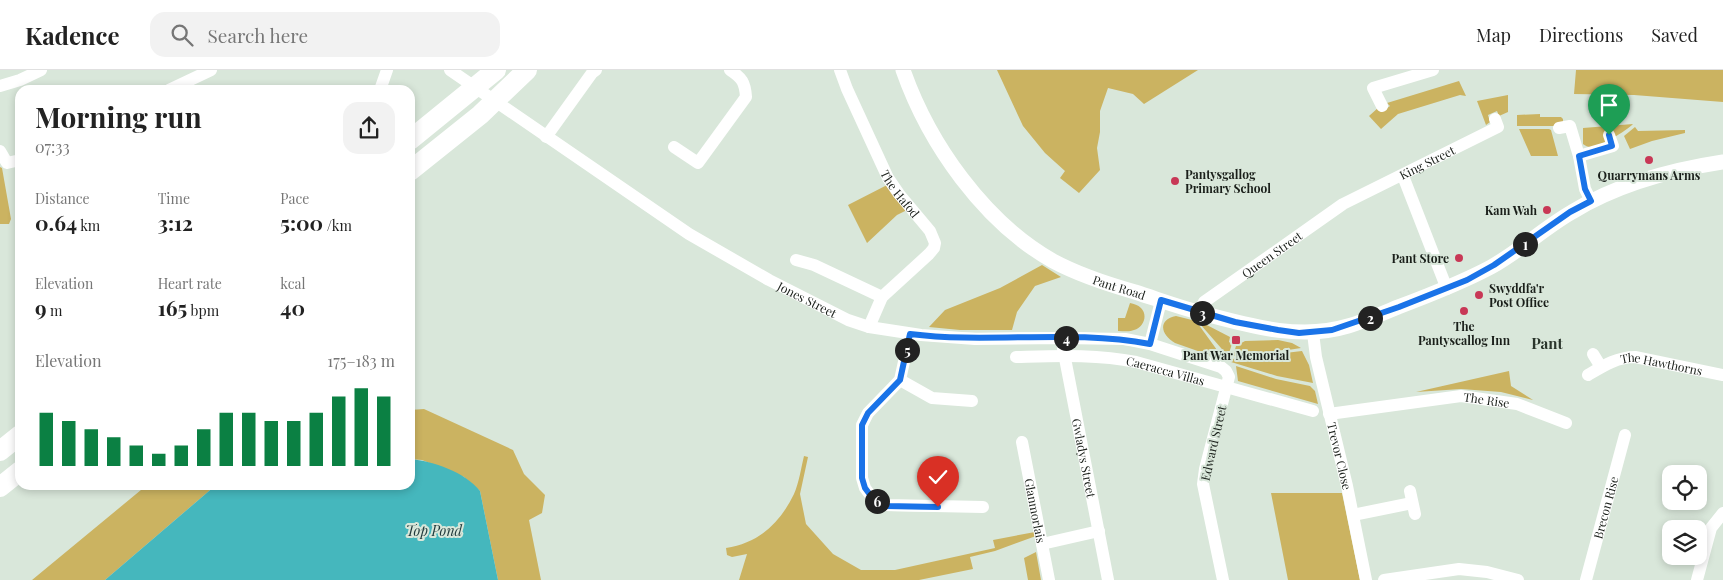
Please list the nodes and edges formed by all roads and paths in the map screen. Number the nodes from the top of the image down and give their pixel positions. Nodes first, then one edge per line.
1 (41, 70) edge
2 (211, 70) edge
3 (387, 70) edge
4 (450, 70) edge
5 (527, 70) edge
6 (596, 70) edge
7 (730, 70) edge
8 (840, 70) edge
9 (903, 70) edge
10 (1433, 70) edge
11 (495, 72) edge
12 (180, 85) edge
13 (382, 85) edge
14 (0, 86) edge
15 (1382, 106) dead end
16 (1495, 119) dead end
17 (1559, 128) dead end
18 (1609, 135) dead end
19 (415, 136) edge
20 (546, 137) junction
21 (674, 146) dead end
22 (0, 151) edge
23 (1579, 156) junction
24 (14, 162) edge
25 (1723, 162) edge
26 (415, 166) edge
27 (1403, 176) junction
28 (1349, 201) joint
29 (1591, 201) junction
30 (796, 260) dead end
31 (1447, 289) junction
32 (882, 297) junction
33 (1161, 300) junction
34 (1199, 312) junction
35 (869, 327) junction
36 (1313, 333) junction
37 (910, 334) junction
38 (1062, 338) junction
39 (1150, 344) junction
40 (1594, 354) dead end
41 (1064, 356) junction
42 (1016, 358) dead end
43 (1221, 367) joint
44 (1601, 367) junction
45 (1588, 375) dead end
46 (1723, 376) edge
47 (900, 380) junction
48 (1226, 386) junction
49 (972, 401) dead end
50 (1313, 411) dead end
51 (1329, 414) junction
52 (1566, 423) dead end
53 (1625, 435) dead end
54 (15, 439) edge
55 (1022, 442) dead end
56 (0, 451) edge
57 (15, 475) edge
58 (0, 486) edge
59 (1412, 503) dead end
60 (983, 507) dead end
61 (1723, 513) edge
62 (1353, 515) junction
63 (1098, 532) junction
64 (1042, 544) junction
65 (1049, 580) edge
66 (1108, 580) edge
67 (1223, 580) edge
68 (1366, 580) edge
69 (1384, 580) edge
70 (1518, 580) edge
71 (1586, 580) edge
72 (1697, 580) edge

1 - 14 street
2 - 12 street
3 - 13 street
4 - 20 street, Jones Street
5 - 26 highway
6 - 20 street
7 - 21 street
8 - 32 street, The Hafod
9 - 33 street, Pant Road
10 - 15 street
11 - 19 highway
16 - 27 street, King Street
17 - 23 street
18 - 23 street
20 - 35 street, Jones Street
22 - 24 street
23 - 29 street
25 - 29 street, Pant Road
27 - 28 street, King Street
27 - 31 street
28 - 34 street, Queen Street
29 - 31 street, Pant Road
30 - 32 street
31 - 36 street, Pant Road
32 - 35 street, The Hafod
33 - 34 street, Pant Road
33 - 39 street
34 - 36 street, Pant Road
35 - 37 street, Jones Street
36 - 51 street, Trevor Close
37 - 38 street, Jones Street
37 - 47 street
38 - 39 street, Jones Street
38 - 41 street, Gwladys Street
39 - 43 street, Jones Street
40 - 44 street, The Hawthorns
41 - 42 street, Caeracca Villas
41 - 48 street, Caeracca Villas
41 - 63 street, Gwladys Street
43 - 48 street, Edward Street
44 - 45 street, The Hawthorns
44 - 46 street, The Hawthorns
47 - 49 street
47 - 60 street
48 - 50 street, Caeracca Villas
48 - 67 street, Edward Street
51 - 52 street, The Rise
51 - 62 street, Trevor Close
53 - 71 street, Brecon Rise
54 - 56 highway
55 - 64 street, Glanmorlais
57 - 58 highway
59 - 62 street
61 - 72 street
62 - 68 street, Trevor Close
63 - 64 street
63 - 66 street, Gwladys Street
64 - 65 street, Glanmorlais
69 - 70 street

